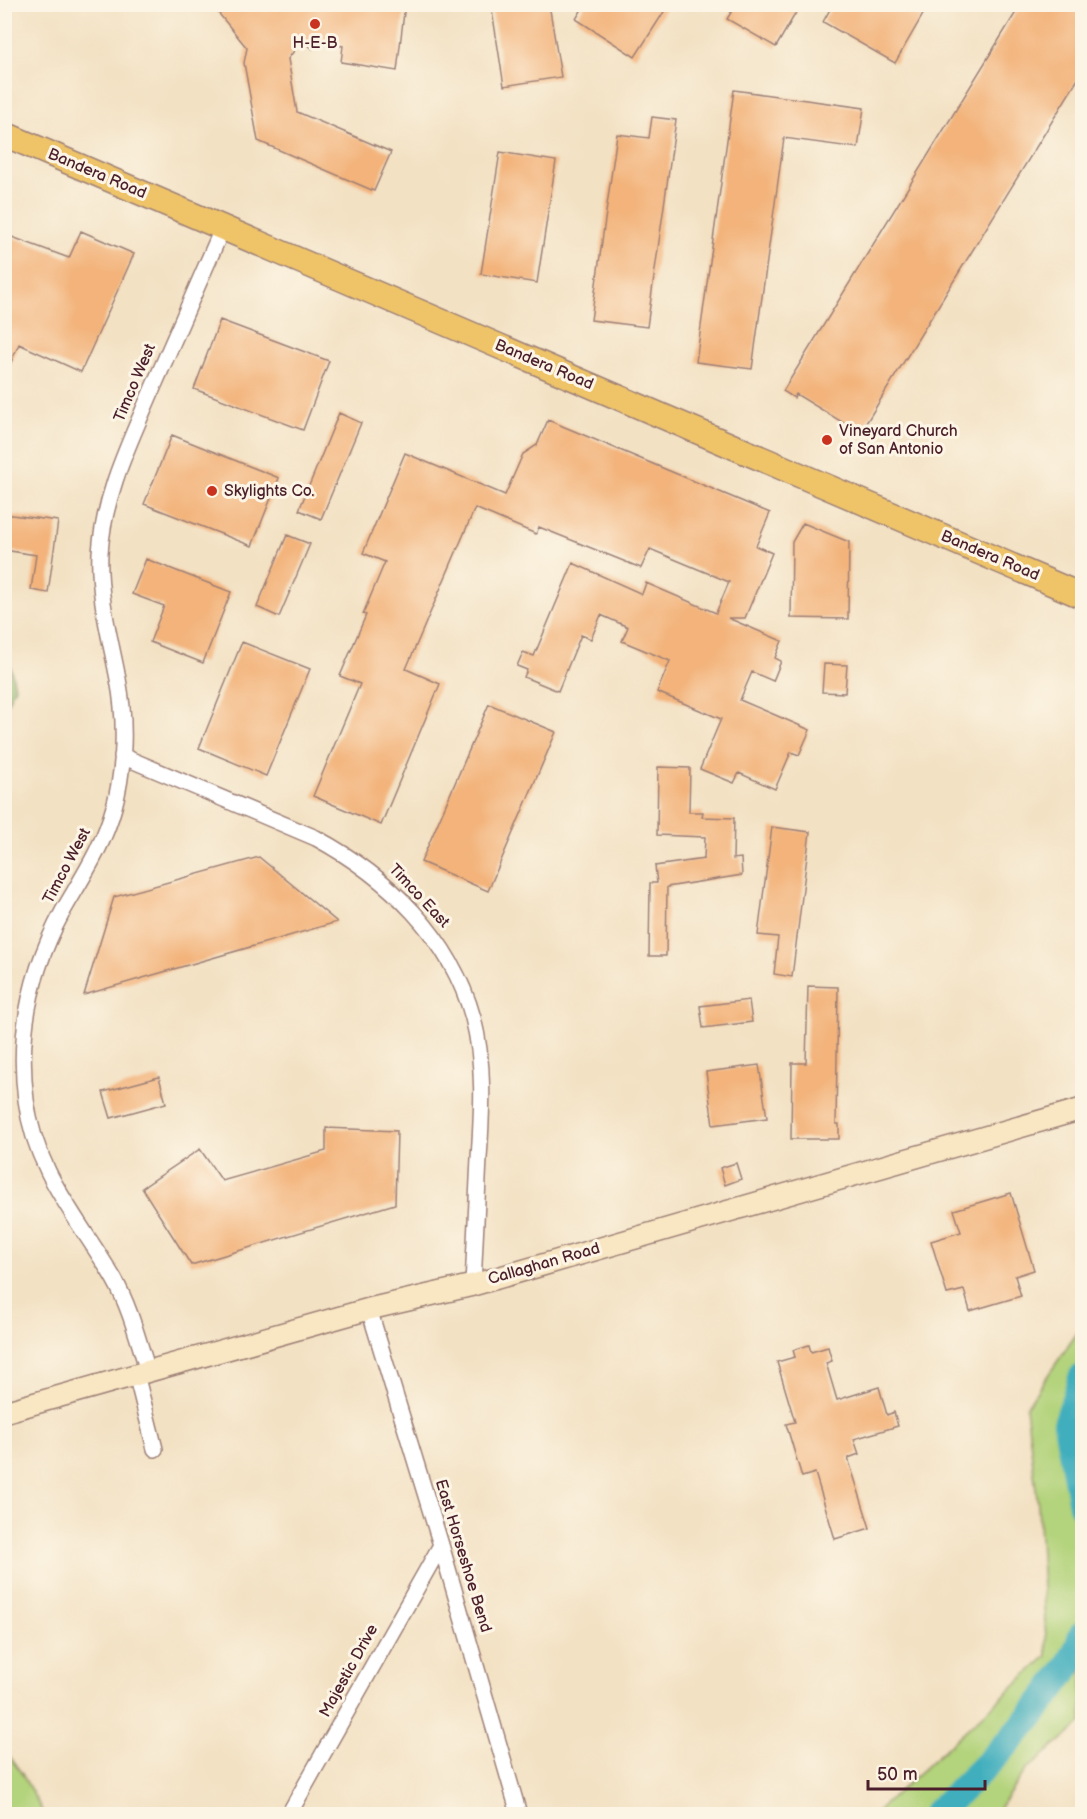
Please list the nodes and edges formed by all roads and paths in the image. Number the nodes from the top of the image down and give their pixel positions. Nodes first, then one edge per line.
1 (4, 134) edge
2 (223, 227) junction
3 (1083, 596) edge
4 (122, 756) junction
5 (1083, 1109) edge
6 (472, 1285) junction
7 (369, 1309) junction
8 (142, 1373) junction
9 (4, 1412) edge
10 (155, 1449) dead end
11 (441, 1545) junction
12 (289, 1815) edge
13 (519, 1815) edge

1 - 2 main road, Bandera Road
2 - 3 main road, Bandera Road
2 - 4 street, Timco West
4 - 6 street, Timco East
4 - 8 street, Timco West
5 - 6 main road, Callaghan Road
6 - 7 main road, Callaghan Road
7 - 8 main road, Callaghan Road
7 - 11 street, East Horseshoe Bend
8 - 9 main road, Callaghan Road
8 - 10 street, Timco West
11 - 12 street, Majestic Drive
11 - 13 street, East Horseshoe Bend

